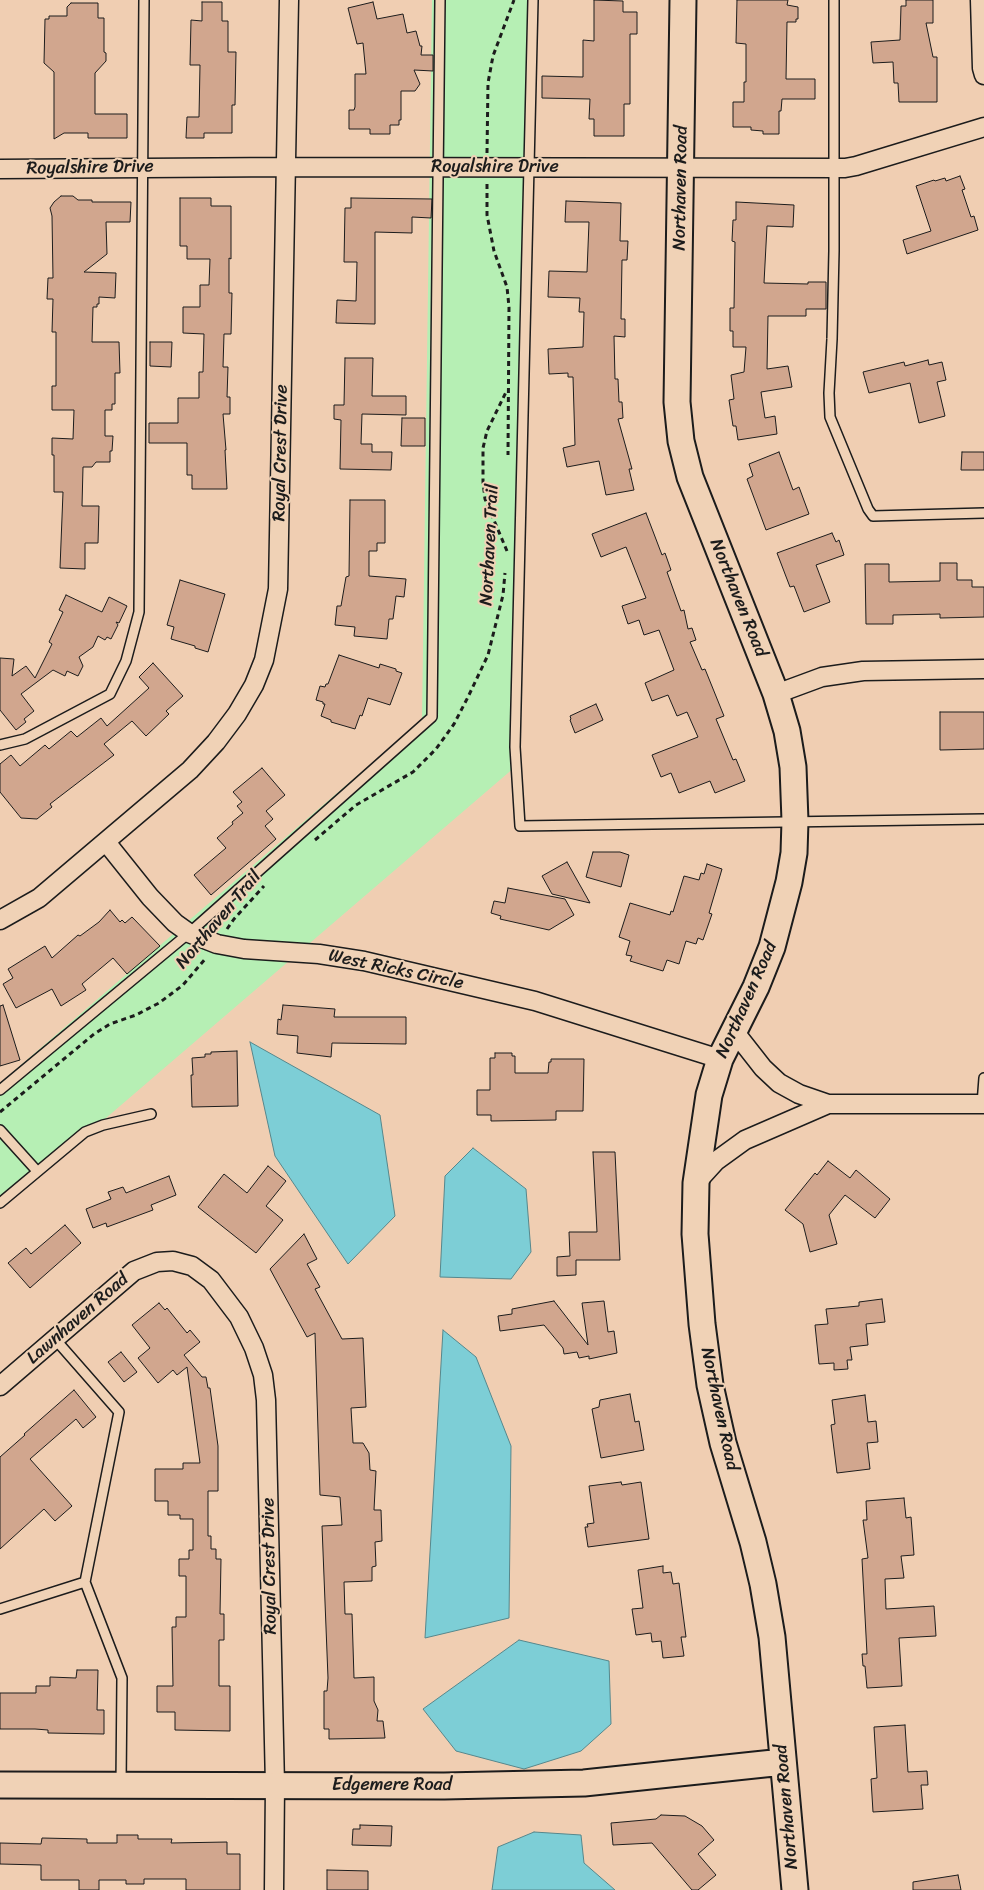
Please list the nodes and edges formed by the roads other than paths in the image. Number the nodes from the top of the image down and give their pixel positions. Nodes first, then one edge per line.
1 (144, 0) edge
2 (289, 0) edge
3 (440, 0) edge
4 (533, 0) edge
5 (683, 0) edge
6 (834, 0) edge
7 (980, 0) edge
8 (984, 75) edge
9 (984, 127) edge
10 (287, 167) junction
11 (530, 167) junction
12 (682, 167) junction
13 (142, 168) junction
14 (437, 168) junction
15 (834, 168) junction
16 (0, 169) edge
17 (984, 513) edge
18 (984, 669) edge
19 (776, 694) junction
20 (0, 745) edge
21 (984, 819) edge
22 (795, 821) junction
23 (106, 842) junction
24 (0, 920) edge
25 (189, 933) junction
26 (734, 1031) junction
27 (720, 1059) junction
28 (984, 1078) edge
29 (0, 1090) edge
30 (828, 1104) junction
31 (983, 1104) edge
32 (151, 1114) dead end
33 (0, 1130) edge
34 (37, 1171) junction
35 (696, 1183) junction
36 (0, 1203) edge
37 (192, 1266) joint
38 (55, 1339) junction
39 (0, 1386) edge
40 (85, 1582) junction
41 (0, 1609) edge
42 (783, 1762) junction
43 (0, 1785) edge
44 (121, 1785) junction
45 (275, 1785) junction
46 (274, 1890) edge
47 (795, 1890) edge

1 - 13 lane
2 - 10 street, Royal Crest Drive
3 - 14 lane
4 - 11 lane
5 - 12 street, Northaven Road
6 - 15 lane
7 - 8 street
9 - 15 street, Royalshire Drive
10 - 13 street, Royalshire Drive
10 - 14 street, Royalshire Drive
10 - 23 street, Royal Crest Drive
11 - 12 street, Royalshire Drive
11 - 14 street, Royalshire Drive
11 - 22 lane
12 - 15 street, Royalshire Drive
12 - 19 street, Northaven Road
13 - 16 street, Royalshire Drive
13 - 20 lane
14 - 25 lane
15 - 17 lane
18 - 19 street
19 - 22 street, Northaven Road
21 - 22 lane
22 - 26 street, Northaven Road
23 - 24 street, Royal Crest Drive
23 - 25 street, West Ricks Circle
25 - 27 street, West Ricks Circle
25 - 29 lane
26 - 27 street, Northaven Road
26 - 30 street
27 - 35 street, Northaven Road
28 - 31 lane
30 - 31 street
30 - 35 street
32 - 34 lane
33 - 34 lane
34 - 36 lane
35 - 42 street, Northaven Road
37 - 38 street, Lawnhaven Road
37 - 45 street, Royal Crest Drive
38 - 39 street, Lawnhaven Road
38 - 40 lane
40 - 41 lane
40 - 44 lane
42 - 45 street, Edgemere Road
42 - 47 street, Northaven Road
43 - 44 street, Edgemere Road
44 - 45 street, Edgemere Road
45 - 46 street, Royal Crest Drive

